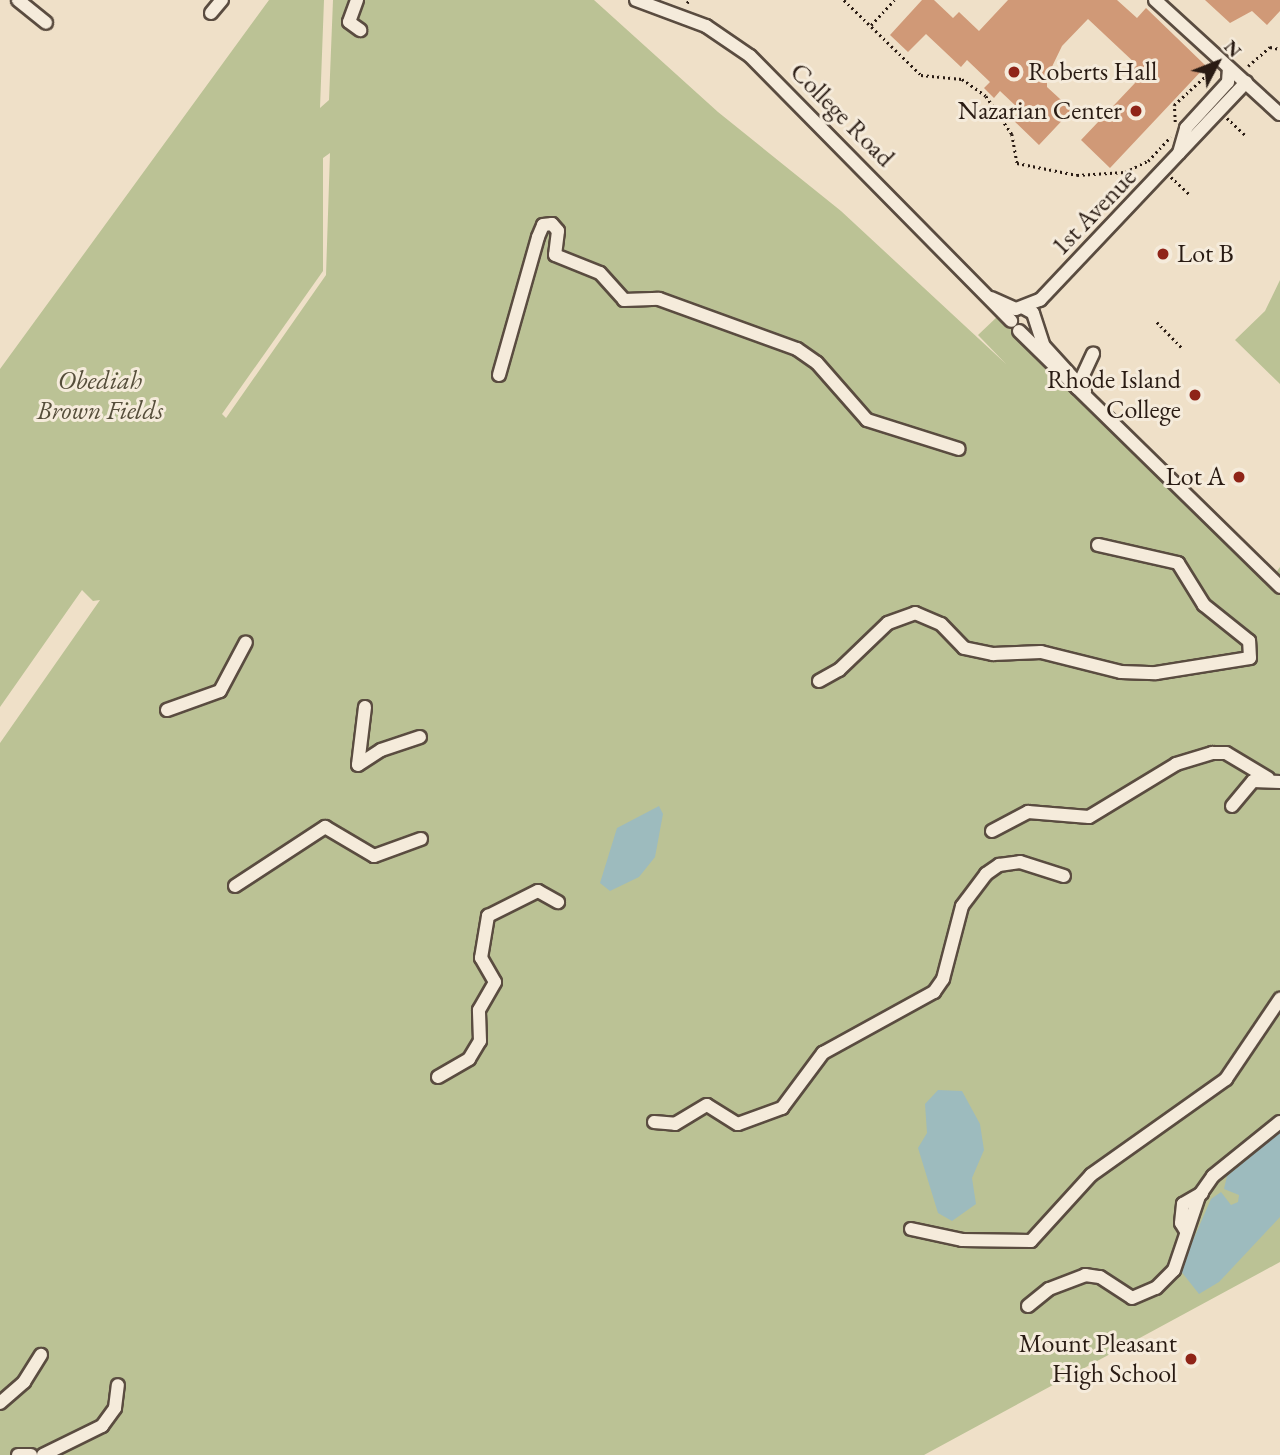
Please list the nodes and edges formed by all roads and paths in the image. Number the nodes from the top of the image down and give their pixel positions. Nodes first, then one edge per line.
1 (18, 0) edge
2 (222, 0) edge
3 (357, 0) edge
4 (636, 0) edge
5 (844, 0) edge
6 (894, 0) edge
7 (1154, 0) edge
8 (211, 13) dead end
9 (46, 23) dead end
10 (871, 25) junction
11 (360, 30) dead end
12 (1280, 49) edge
13 (1208, 64) dead end
14 (1233, 66) junction
15 (1246, 82) junction
16 (1280, 114) edge
17 (1179, 153) junction
18 (1023, 318) junction
19 (1157, 322) dead end
20 (1183, 349) dead end
21 (1093, 353) dead end
22 (499, 375) dead end
23 (1082, 389) junction
24 (959, 449) dead end
25 (1098, 545) dead end
26 (1280, 587) edge
27 (246, 642) dead end
28 (819, 681) dead end
29 (365, 707) dead end
30 (167, 710) dead end
31 (420, 737) dead end
32 (1274, 780) edge
33 (1232, 806) dead end
34 (992, 831) dead end
35 (421, 839) dead end
36 (1064, 876) dead end
37 (235, 886) dead end
38 (558, 902) dead end
39 (1280, 999) edge
40 (438, 1077) dead end
41 (654, 1122) dead end
42 (1280, 1122) edge
43 (911, 1229) dead end
44 (1028, 1306) dead end
45 (41, 1355) dead end
46 (118, 1385) dead end
47 (0, 1403) edge
48 (18, 1455) edge
49 (31, 1455) edge
50 (43, 1455) edge

1 - 9 street
2 - 8 street
3 - 11 street
4 - 18 street, College Road
5 - 10 path
6 - 10 path
7 - 14 street
10 - 13 path
12 - 14 path
14 - 15 street
14 - 17 street, 1st Avenue
15 - 16 street
15 - 17 street, 1st Avenue
17 - 18 street, 1st Avenue
18 - 23 street, College Road
19 - 20 path
21 - 23 street
22 - 24 street
23 - 26 street, College Road
25 - 28 street
27 - 30 street
29 - 31 street
32 - 33 street
32 - 34 street
35 - 37 street
36 - 41 street
38 - 40 street
39 - 43 street
42 - 44 street
45 - 47 street
46 - 50 street
48 - 49 street

